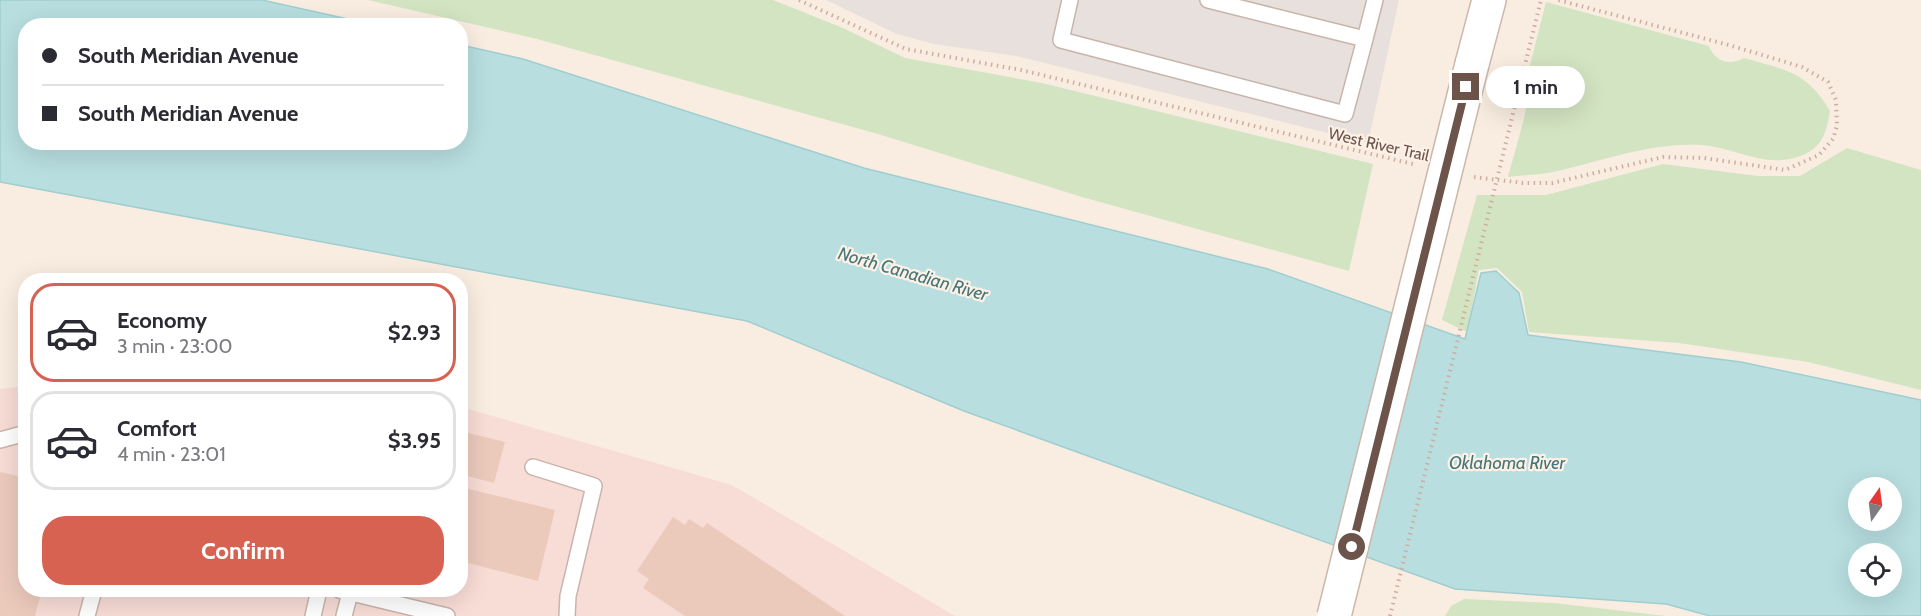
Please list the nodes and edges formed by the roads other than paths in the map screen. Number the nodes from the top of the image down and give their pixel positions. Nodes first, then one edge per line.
1 (1070, 0) edge
2 (1208, 0) edge
3 (1375, 0) edge
4 (1489, 0) edge
5 (1365, 39) junction
6 (18, 435) edge
7 (0, 440) edge
8 (533, 467) dead end
9 (92, 597) edge
10 (317, 597) edge
11 (344, 597) edge
12 (369, 597) edge
13 (87, 616) edge
14 (312, 616) edge
15 (344, 616) edge
16 (447, 616) edge
17 (567, 616) edge
18 (1334, 616) edge

1 - 5 lane
2 - 5 lane
3 - 5 lane
4 - 18 main road, bridge
6 - 7 lane
8 - 17 lane
9 - 13 lane
10 - 14 lane
11 - 15 lane
12 - 16 lane

